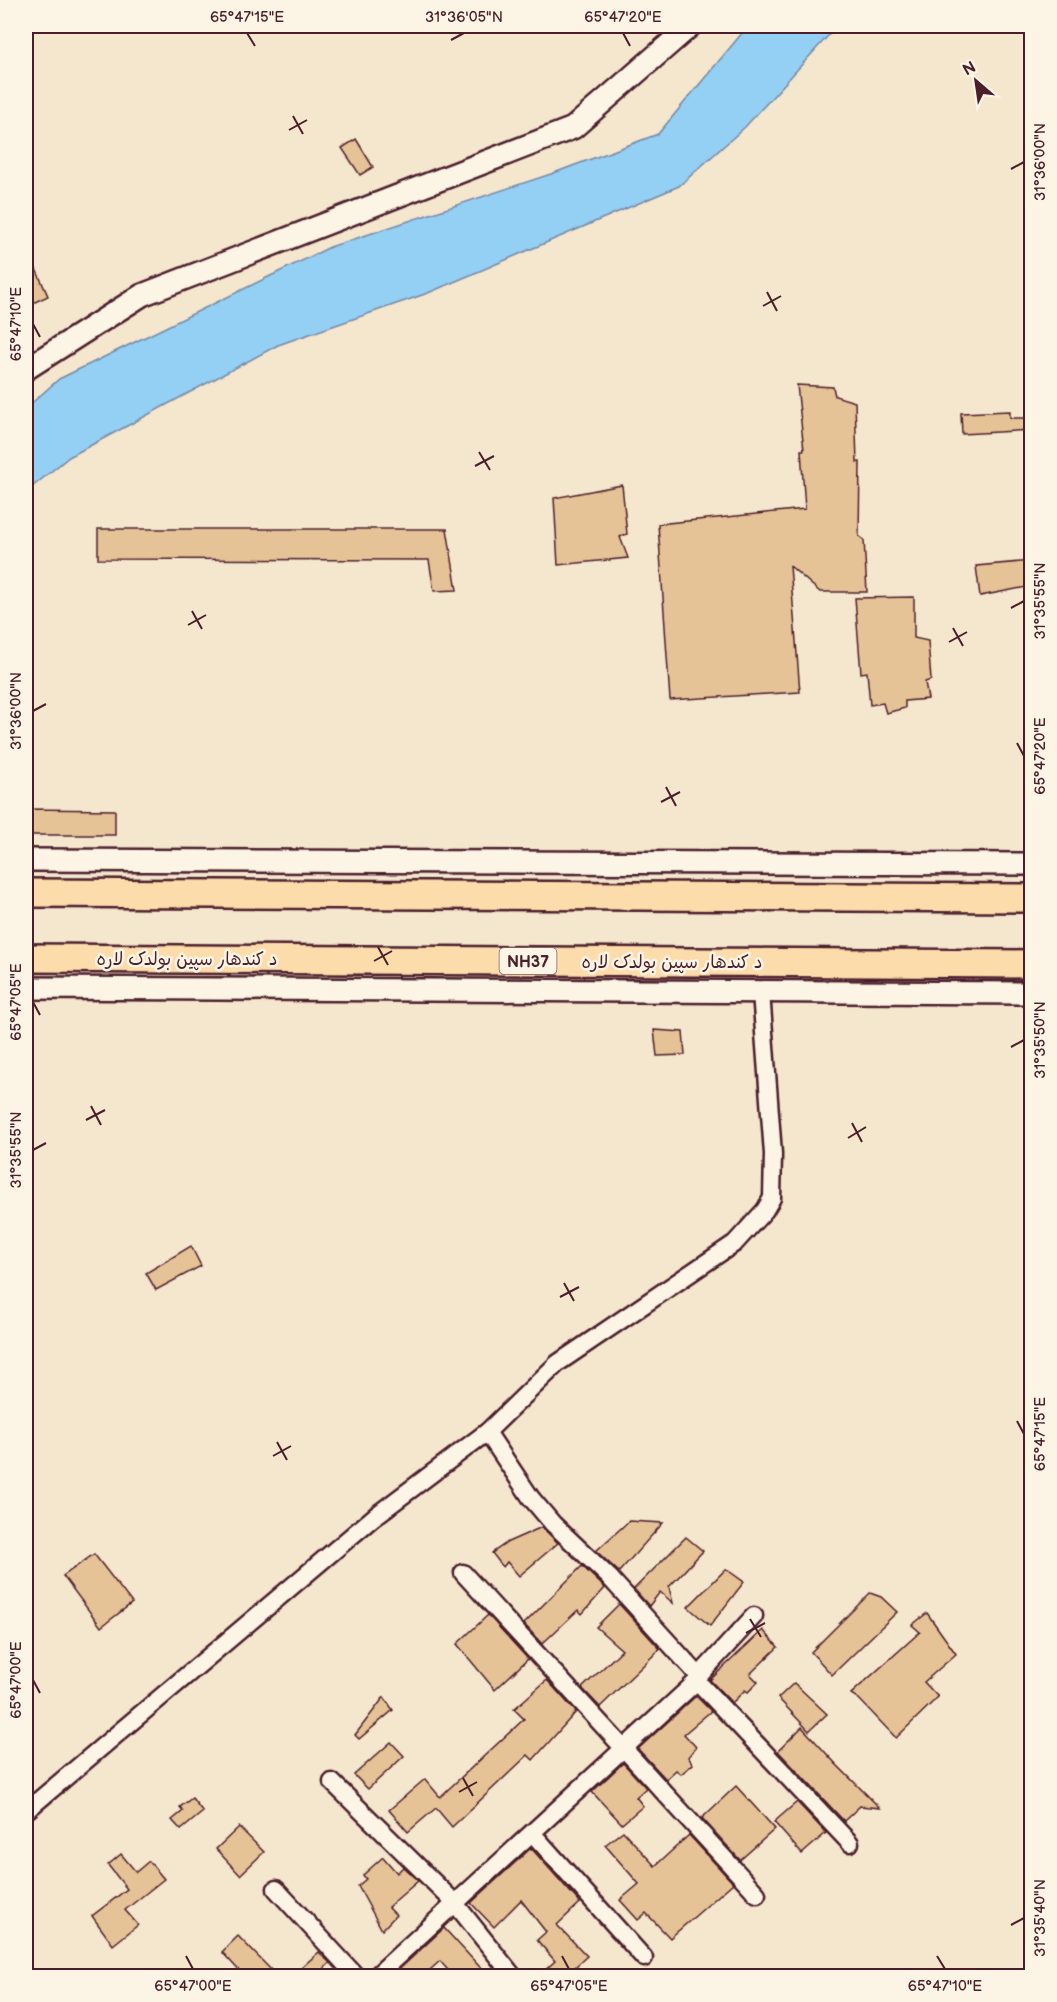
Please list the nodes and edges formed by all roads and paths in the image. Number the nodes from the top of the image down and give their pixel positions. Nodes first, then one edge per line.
1 (690, 26) edge
2 (26, 369) edge
3 (26, 860) edge
4 (1032, 864) edge
5 (26, 893) edge
6 (1032, 898) edge
7 (26, 958) edge
8 (1032, 964) edge
9 (26, 988) edge
10 (761, 992) junction
11 (1032, 993) edge
12 (487, 1432) junction
13 (463, 1573) dead end
14 (754, 1616) dead end
15 (698, 1678) junction
16 (624, 1750) junction
17 (332, 1782) dead end
18 (26, 1811) edge
19 (533, 1834) junction
20 (850, 1843) dead end
21 (276, 1889) dead end
22 (757, 1894) dead end
23 (454, 1902) junction
24 (644, 1958) dead end
25 (356, 1977) edge
26 (375, 1977) edge
27 (513, 1977) edge

1 - 2 street
3 - 4 street
5 - 6 highway
7 - 8 highway, د کندهار سپین بولدک لاره / NH37
9 - 10 street
10 - 11 street
10 - 12 street
12 - 15 street
12 - 18 street
13 - 16 street
14 - 15 street
15 - 16 street
15 - 20 street
16 - 19 street
16 - 22 street
17 - 23 street
19 - 23 street
19 - 24 street
21 - 25 street
23 - 26 street
23 - 27 street

